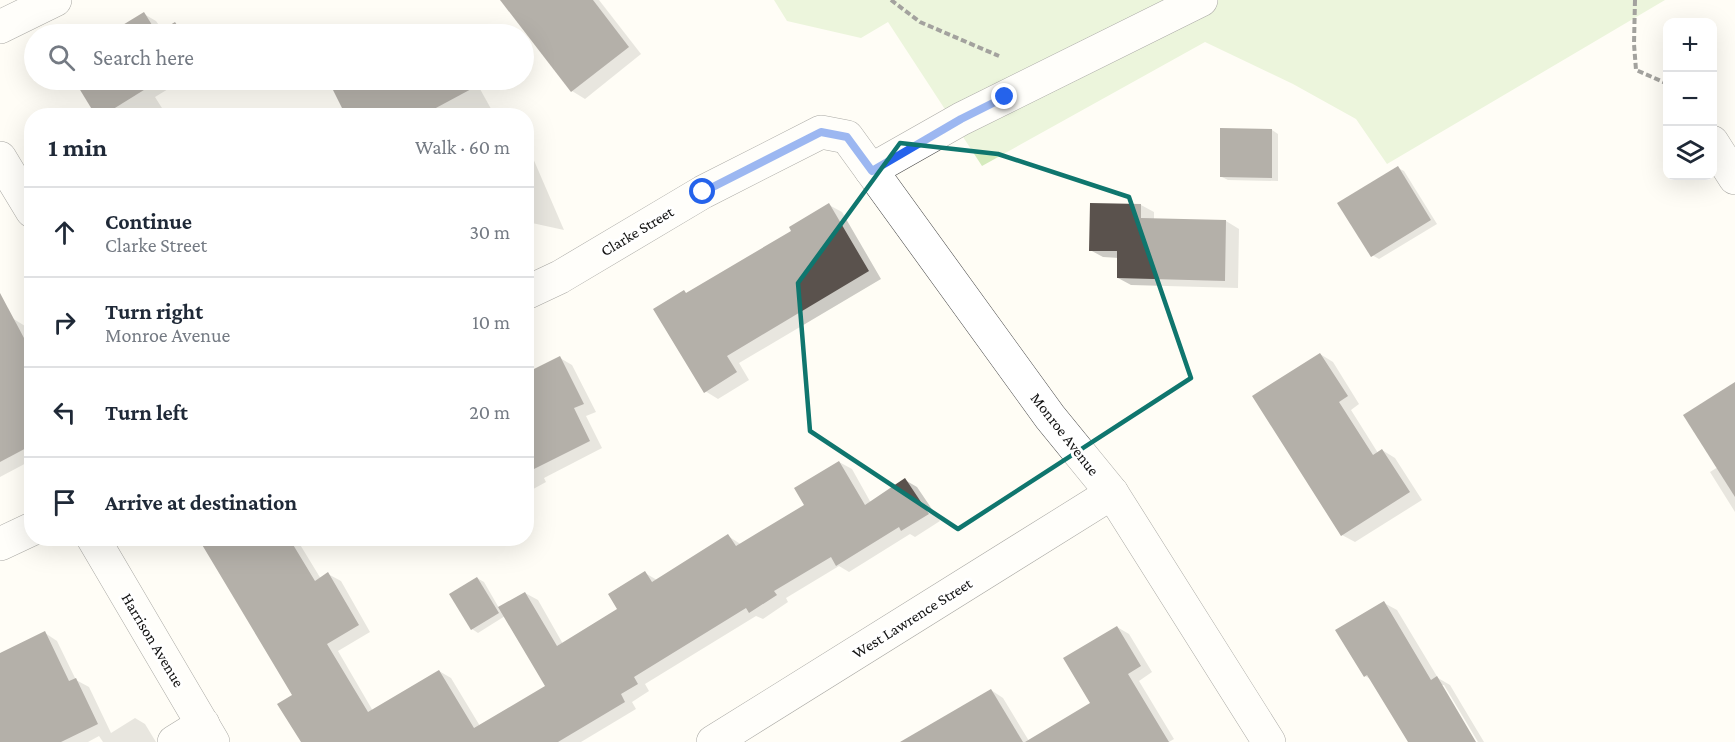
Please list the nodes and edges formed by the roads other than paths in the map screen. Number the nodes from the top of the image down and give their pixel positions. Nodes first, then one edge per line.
1 (55, 0) edge
2 (1201, 0) edge
3 (0, 27) edge
4 (847, 137) joint
5 (1717, 148) edge
6 (0, 158) edge
7 (872, 171) junction
8 (1735, 178) edge
9 (24, 198) edge
10 (534, 289) edge
11 (1112, 493) junction
12 (24, 533) edge
13 (0, 544) edge
14 (98, 546) edge
15 (208, 733) edge
16 (1255, 737) edge
17 (174, 742) edge
18 (713, 742) edge

1 - 3 street
2 - 7 street
4 - 7 street, Monroe Avenue
4 - 10 street, Clarke Street
5 - 8 street
6 - 9 street
7 - 11 street, Monroe Avenue
11 - 16 street, Monroe Avenue
11 - 18 street, West Lawrence Street
12 - 13 street
14 - 15 street, Harrison Avenue
15 - 17 street

